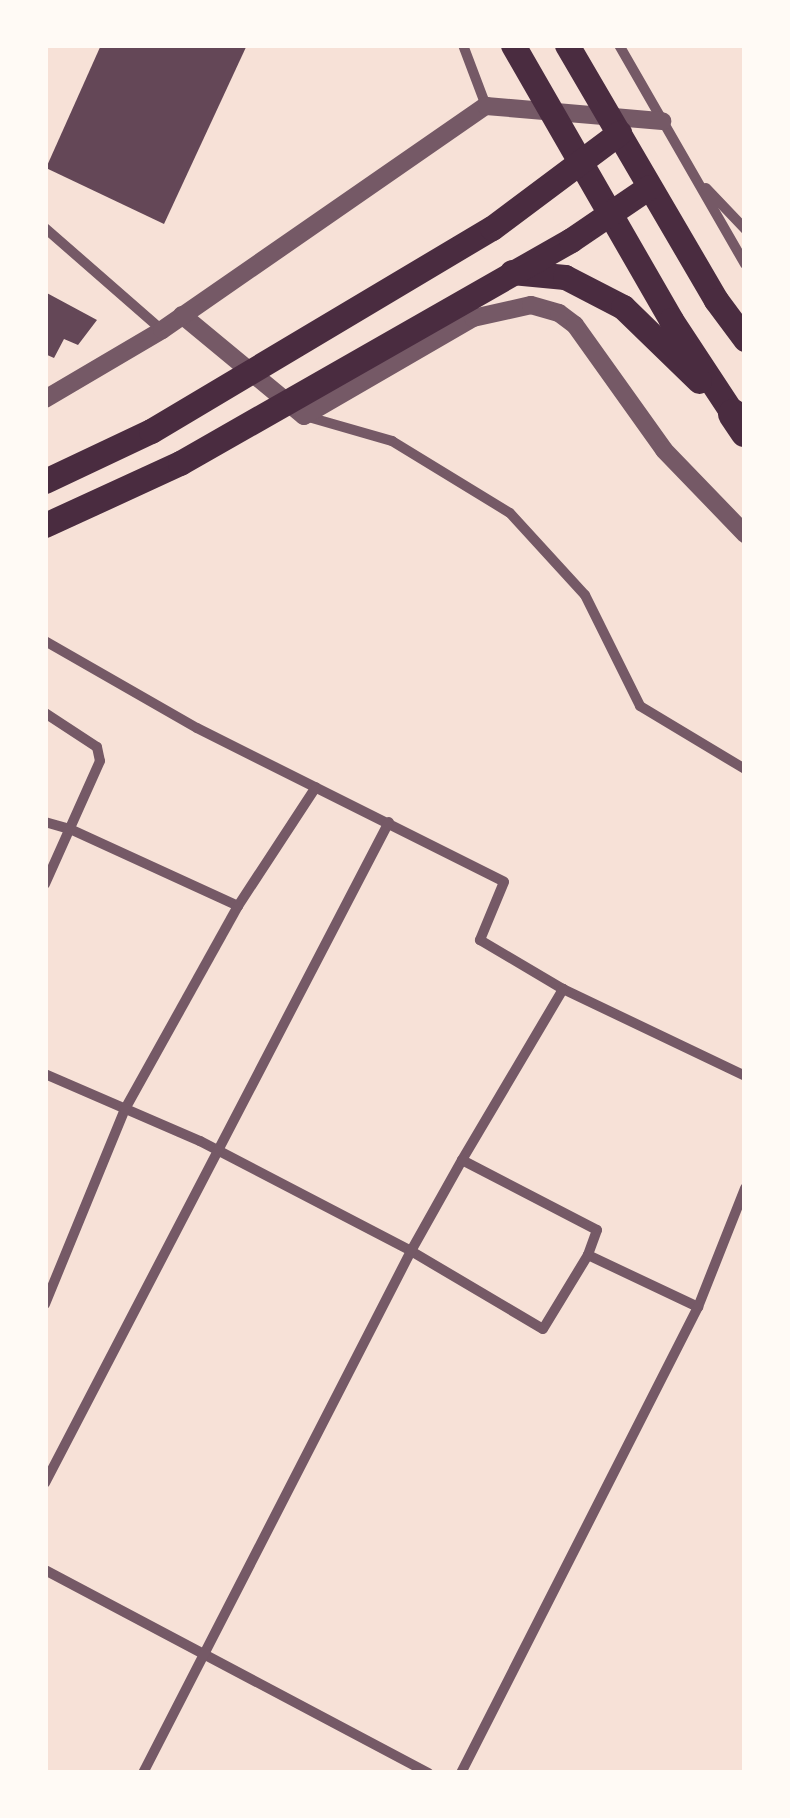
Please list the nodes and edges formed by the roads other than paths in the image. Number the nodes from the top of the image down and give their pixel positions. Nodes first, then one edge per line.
1 (464, 45) edge
2 (513, 45) edge
3 (567, 45) edge
4 (618, 45) edge
5 (486, 106) junction
6 (662, 121) junction
7 (618, 133) junction
8 (581, 163) junction
9 (694, 177) junction
10 (649, 187) junction
11 (610, 213) junction
12 (45, 228) edge
13 (745, 229) edge
14 (745, 264) edge
15 (510, 272) junction
16 (182, 315) junction
17 (162, 330) junction
18 (745, 339) edge
19 (45, 399) edge
20 (304, 416) junction
21 (741, 424) edge
22 (45, 481) edge
23 (45, 525) edge
24 (745, 534) edge
25 (45, 641) edge
26 (45, 713) edge
27 (745, 770) edge
28 (316, 786) junction
29 (45, 822) edge
30 (389, 822) junction
31 (70, 828) junction
32 (45, 884) edge
33 (238, 906) junction
34 (563, 989) junction
35 (45, 1074) edge
36 (745, 1076) edge
37 (125, 1109) junction
38 (218, 1150) junction
39 (462, 1160) junction
40 (745, 1188) edge
41 (411, 1251) junction
42 (588, 1254) junction
43 (48, 1291) edge
44 (45, 1304) edge
45 (698, 1307) junction
46 (45, 1482) edge
47 (45, 1570) edge
48 (206, 1651) junction
49 (143, 1773) edge
50 (430, 1773) edge
51 (461, 1773) edge

1 - 5 street
2 - 8 main road
3 - 7 main road
4 - 6 street
5 - 6 street
5 - 16 street
6 - 9 street
7 - 8 main road
7 - 10 main road
8 - 11 main road
8 - 22 main road
9 - 13 street
9 - 14 street
10 - 11 main road
10 - 18 main road
11 - 15 main road
11 - 21 main road
12 - 17 street
15 - 21 main road
15 - 23 main road
16 - 17 street
16 - 20 street
17 - 19 street
20 - 24 street
20 - 27 street
25 - 28 street
26 - 31 street
28 - 30 street
28 - 33 street
29 - 31 street
30 - 34 street
30 - 38 street
31 - 32 street
31 - 33 street
33 - 37 street
34 - 36 street
34 - 39 street
35 - 37 street
37 - 38 street
37 - 43 street
38 - 41 street
38 - 46 street
39 - 41 street
39 - 42 street
40 - 45 street
41 - 42 street
41 - 48 street
42 - 45 street
43 - 44 street
45 - 51 street
47 - 48 street
48 - 49 street
48 - 50 street

